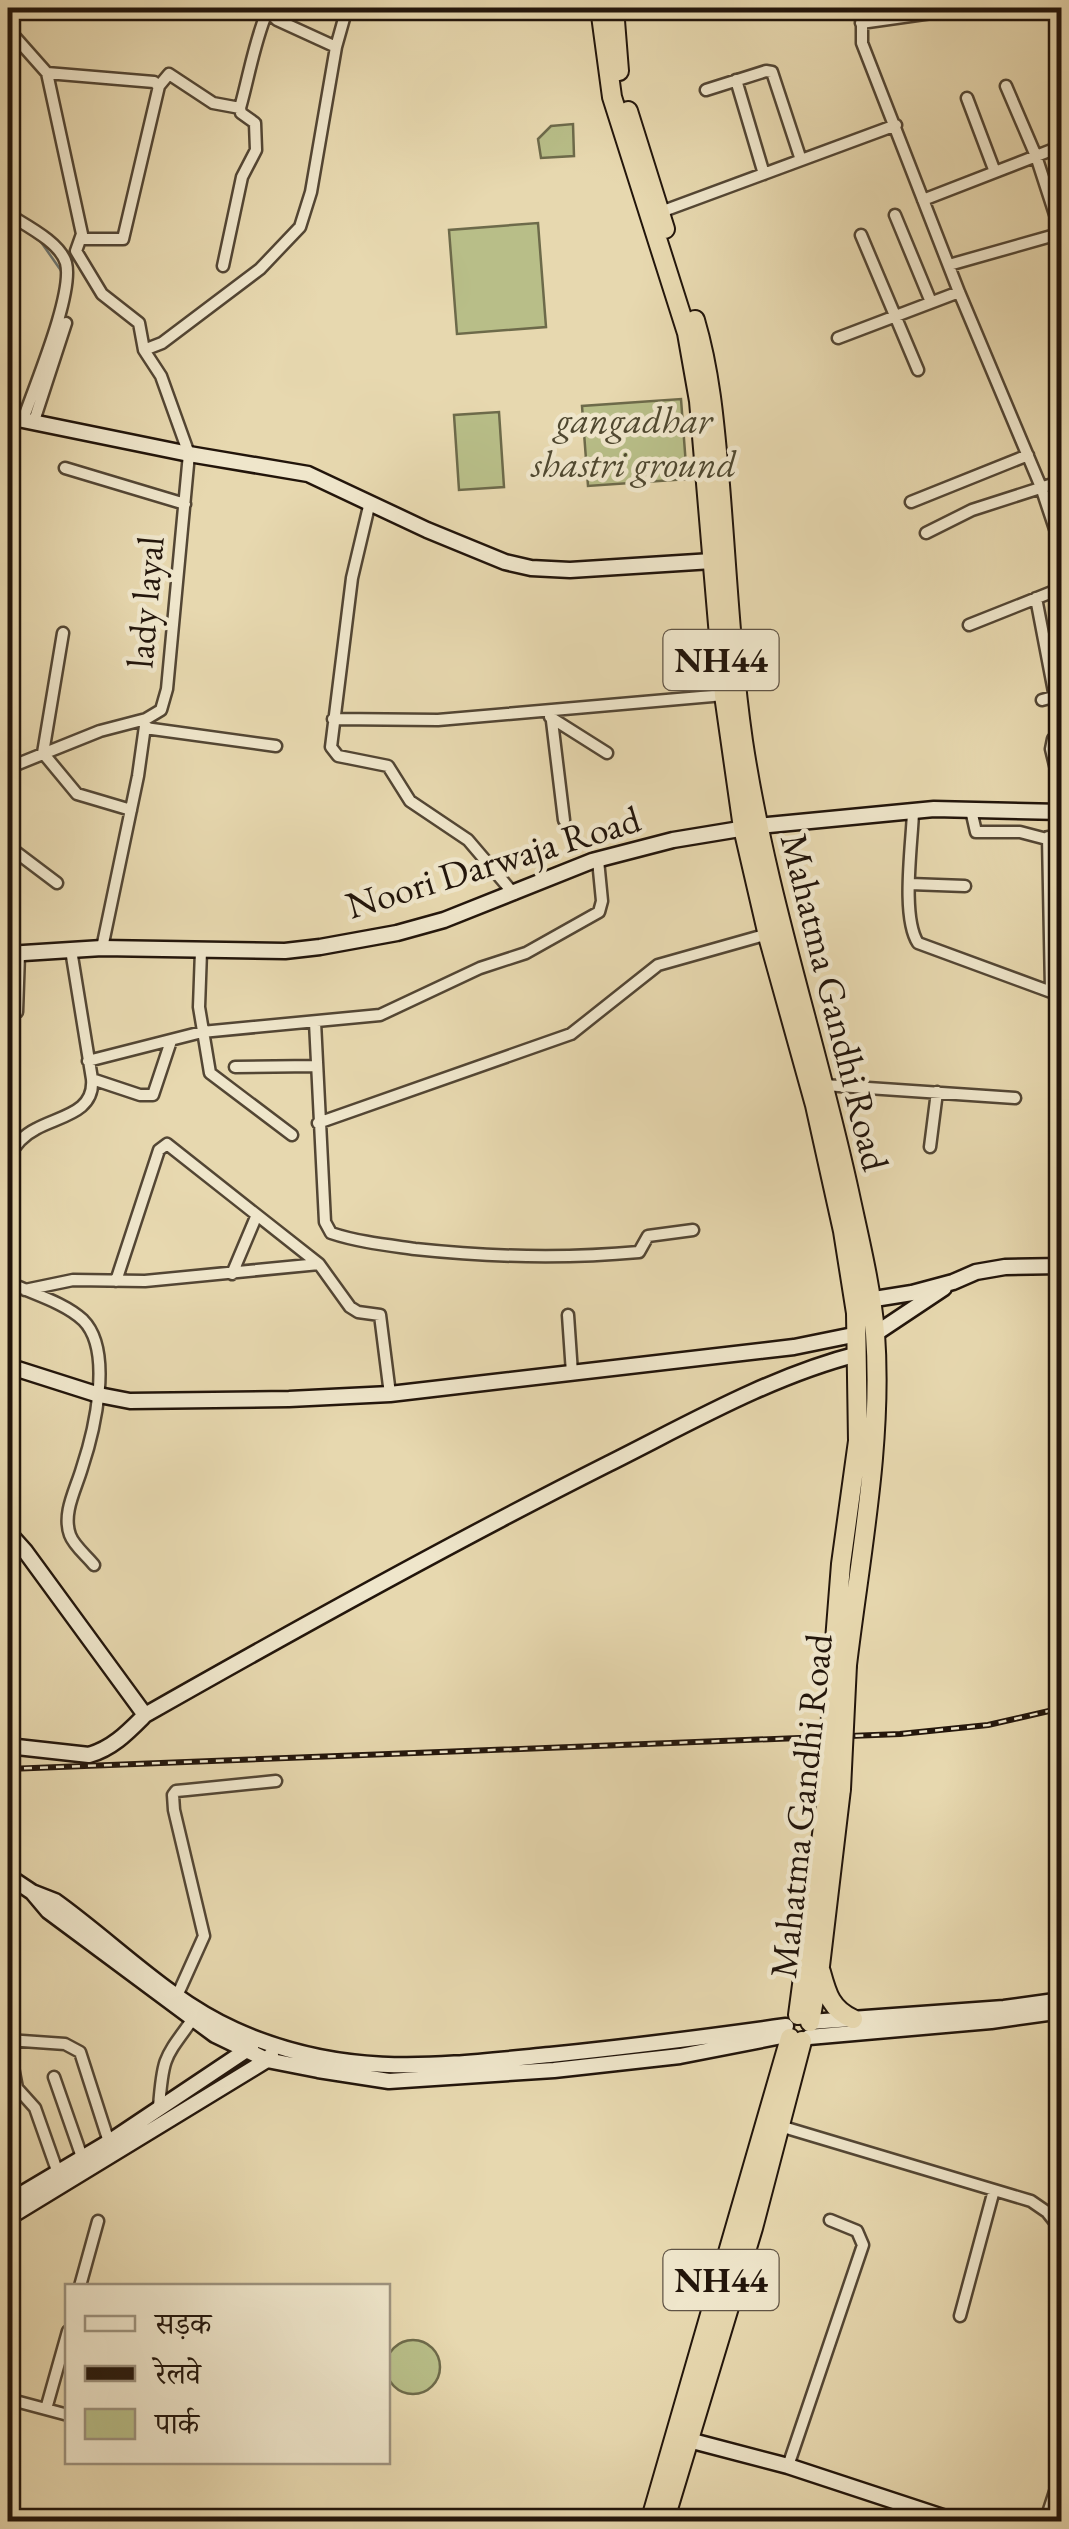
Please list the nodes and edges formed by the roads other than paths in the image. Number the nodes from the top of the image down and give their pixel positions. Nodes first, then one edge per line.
1 (347, 8) edge
2 (600, 8) edge
3 (614, 8) edge
4 (862, 8) edge
5 (967, 8) edge
6 (266, 10) edge
7 (860, 22) junction
8 (8, 28) edge
9 (336, 47) junction
10 (47, 73) junction
11 (736, 80) junction
12 (159, 86) junction
13 (1006, 86) dead end
14 (706, 90) dead end
15 (967, 98) dead end
16 (240, 108) junction
17 (896, 125) junction
18 (1062, 146) edge
19 (1036, 156) junction
20 (800, 160) junction
21 (995, 172) junction
22 (764, 174) junction
23 (923, 200) junction
24 (8, 214) edge
25 (654, 215) junction
26 (896, 215) dead end
27 (1061, 233) edge
28 (861, 234) dead end
29 (82, 239) junction
30 (79, 258) junction
31 (66, 262) junction
32 (949, 264) junction
33 (223, 266) dead end
34 (959, 292) junction
35 (932, 302) junction
36 (894, 315) junction
37 (66, 323) dead end
38 (838, 338) dead end
39 (144, 350) junction
40 (918, 370) dead end
41 (21, 419) edge
42 (189, 454) junction
43 (1028, 455) junction
44 (66, 468) dead end
45 (1062, 481) edge
46 (1041, 487) junction
47 (370, 502) junction
48 (911, 502) dead end
49 (185, 504) junction
50 (926, 533) dead end
51 (1061, 545) edge
52 (712, 561) junction
53 (1062, 588) edge
54 (1036, 598) junction
55 (969, 625) dead end
56 (63, 633) dead end
57 (724, 695) junction
58 (1058, 696) edge
59 (1042, 700) dead end
60 (549, 716) junction
61 (333, 718) junction
62 (146, 724) junction
63 (1062, 736) edge
64 (276, 746) dead end
65 (43, 752) junction
66 (607, 753) dead end
67 (8, 768) edge
68 (1062, 794) edge
69 (131, 810) junction
70 (971, 810) junction
71 (914, 812) junction
72 (1062, 812) edge
73 (564, 820) dead end
74 (750, 827) junction
75 (1048, 837) junction
76 (1062, 843) edge
77 (8, 846) edge
78 (598, 860) junction
79 (56, 883) dead end
80 (910, 884) junction
81 (965, 886) dead end
82 (514, 894) junction
83 (768, 934) junction
84 (102, 948) junction
85 (71, 950) junction
86 (201, 951) junction
87 (13, 954) edge
88 (1056, 993) edge
89 (17, 1012) dead end
90 (315, 1022) junction
91 (202, 1032) junction
92 (171, 1041) junction
93 (88, 1061) junction
94 (315, 1066) junction
95 (235, 1068) dead end
96 (92, 1079) junction
97 (824, 1085) junction
98 (936, 1092) junction
99 (1015, 1098) dead end
100 (318, 1123) junction
101 (292, 1135) dead end
102 (930, 1147) dead end
103 (8, 1158) edge
104 (256, 1217) junction
105 (693, 1230) dead end
106 (320, 1264) junction
107 (1062, 1266) edge
108 (232, 1274) junction
109 (116, 1280) junction
110 (8, 1282) edge
111 (952, 1282) junction
112 (24, 1290) junction
113 (862, 1301) junction
114 (568, 1315) dead end
115 (866, 1334) junction
116 (813, 1343) junction
117 (858, 1354) junction
118 (821, 1365) junction
119 (8, 1366) edge
120 (572, 1373) junction
121 (390, 1394) junction
122 (99, 1396) junction
123 (8, 1532) edge
124 (94, 1565) dead end
125 (840, 1665) junction
126 (146, 1715) junction
127 (8, 1746) edge
128 (276, 1781) dead end
129 (835, 1789) junction
130 (10, 1879) edge
131 (32, 1892) junction
132 (820, 1966) junction
133 (177, 1996) junction
134 (1062, 2000) edge
135 (1062, 2011) edge
136 (990, 2015) junction
137 (195, 2016) junction
138 (853, 2020) junction
139 (797, 2031) junction
140 (8, 2041) edge
141 (252, 2044) junction
142 (277, 2046) junction
143 (268, 2060) junction
144 (54, 2078) dead end
145 (160, 2107) junction
146 (780, 2126) junction
147 (110, 2142) junction
148 (85, 2164) junction
149 (61, 2179) junction
150 (994, 2190) junction
151 (8, 2202) edge
152 (8, 2218) edge
153 (830, 2220) dead end
154 (98, 2221) dead end
155 (1061, 2230) edge
156 (81, 2284) edge
157 (960, 2316) dead end
158 (65, 2342) edge
159 (8, 2399) edge
160 (46, 2409) junction
161 (65, 2414) edge
162 (681, 2438) junction
163 (788, 2466) junction
164 (1062, 2470) edge
165 (650, 2522) edge
166 (664, 2522) edge
167 (958, 2522) edge
168 (1045, 2522) edge

1 - 9 street
2 - 25 highway, Mahatma Gandhi Road / NH44
3 - 25 highway, Mahatma Gandhi Road / NH44
4 - 7 street
5 - 7 street
6 - 9 street
6 - 16 street
7 - 17 street
8 - 10 street
9 - 39 street
10 - 12 street
10 - 29 street
11 - 14 street
11 - 20 street
11 - 22 street
12 - 16 street
12 - 29 street
13 - 19 street
15 - 21 street
16 - 33 street
17 - 20 street
17 - 23 street
18 - 19 street
19 - 21 street
19 - 27 street
20 - 22 street
21 - 23 street
22 - 25 street
23 - 32 street
24 - 31 street
25 - 52 highway, Mahatma Gandhi Road / NH44
25 - 74 highway, Mahatma Gandhi Road / NH44
26 - 35 street
27 - 32 street
28 - 36 street
29 - 30 street
30 - 31 street
30 - 39 street
31 - 41 street
32 - 34 street
34 - 35 street
34 - 43 street
35 - 36 street
36 - 38 street
36 - 40 street
37 - 41 street
39 - 42 street
41 - 42 street
42 - 47 street
42 - 49 street, lady layal
43 - 46 street
43 - 48 street
44 - 49 street
45 - 46 street
46 - 50 street
46 - 51 street
47 - 52 street
47 - 61 street
49 - 62 street, lady layal
52 - 57 highway, Mahatma Gandhi Road / NH44
53 - 54 street
54 - 55 street
54 - 58 street
56 - 65 street
57 - 60 street
57 - 74 highway, Mahatma Gandhi Road / NH44
58 - 59 street
60 - 61 street
60 - 66 street
60 - 73 street
61 - 82 street
62 - 64 street
62 - 65 street, lady layal
62 - 69 street
63 - 68 street
65 - 67 street, lady layal
65 - 69 street
69 - 84 street
70 - 71 street, Noori Darwaja Road
70 - 72 street, Noori Darwaja Road
70 - 75 street
71 - 74 street, Noori Darwaja Road
71 - 80 street
74 - 78 street, Noori Darwaja Road
74 - 83 highway, Mahatma Gandhi Road / NH44
74 - 97 highway, Mahatma Gandhi Road / NH44
75 - 76 street
75 - 88 street
77 - 79 street
78 - 82 street, Noori Darwaja Road
78 - 90 street
80 - 81 street
80 - 88 street
82 - 86 street, Noori Darwaja Road
83 - 100 street
83 - 113 highway, Mahatma Gandhi Road / NH44
84 - 85 street, Noori Darwaja Road
84 - 86 street, Noori Darwaja Road
85 - 87 street, Noori Darwaja Road
85 - 93 street
86 - 91 street
87 - 89 street
90 - 91 street
90 - 94 street
91 - 92 street
91 - 101 street
92 - 93 street
92 - 96 street
93 - 96 street
94 - 95 street
94 - 100 street
96 - 103 street
97 - 98 street
97 - 113 highway, Mahatma Gandhi Road / NH44
98 - 99 street
98 - 102 street
100 - 105 street
104 - 106 street
104 - 108 street
104 - 109 street
106 - 108 street
106 - 121 street
107 - 111 street
108 - 109 street
109 - 112 street
110 - 112 street
111 - 113 street
111 - 115 street
112 - 122 street
113 - 115 highway, Mahatma Gandhi Road / NH44
114 - 120 street
115 - 116 street
115 - 117 highway, Mahatma Gandhi Road / NH44
115 - 125 highway, Mahatma Gandhi Road / NH44
116 - 118 street
116 - 120 street
117 - 118 street
117 - 125 highway, Mahatma Gandhi Road / NH44
118 - 126 street
119 - 122 street
120 - 121 street
121 - 122 street
122 - 124 street
123 - 126 street
125 - 129 highway, Mahatma Gandhi Road / NH44, bridge
126 - 127 street
128 - 133 street
129 - 132 highway, Mahatma Gandhi Road / NH44
129 - 139 highway, Mahatma Gandhi Road / NH44
130 - 131 street
131 - 133 street
131 - 137 street
132 - 138 highway
132 - 139 highway, Mahatma Gandhi Road / NH44
133 - 137 street
134 - 136 street
135 - 136 street
136 - 138 street
136 - 139 street
137 - 141 street
137 - 145 street
138 - 139 street
139 - 142 street
139 - 143 street
139 - 146 highway, Mahatma Gandhi Road / NH44
139 - 162 highway, Mahatma Gandhi Road / NH44
140 - 147 street
140 - 149 street
141 - 142 street
141 - 143 street
141 - 145 street
142 - 143 street
143 - 148 street
144 - 148 street
145 - 147 street
146 - 150 street
146 - 162 highway, Mahatma Gandhi Road / NH44
147 - 148 street
148 - 149 street
149 - 151 street
149 - 152 street
150 - 155 street
150 - 157 street
153 - 163 street
154 - 156 street
158 - 160 street
159 - 160 street
160 - 161 street
162 - 163 street
162 - 165 highway, Mahatma Gandhi Road / NH44
162 - 166 highway, Mahatma Gandhi Road / NH44
163 - 167 street
164 - 168 street

